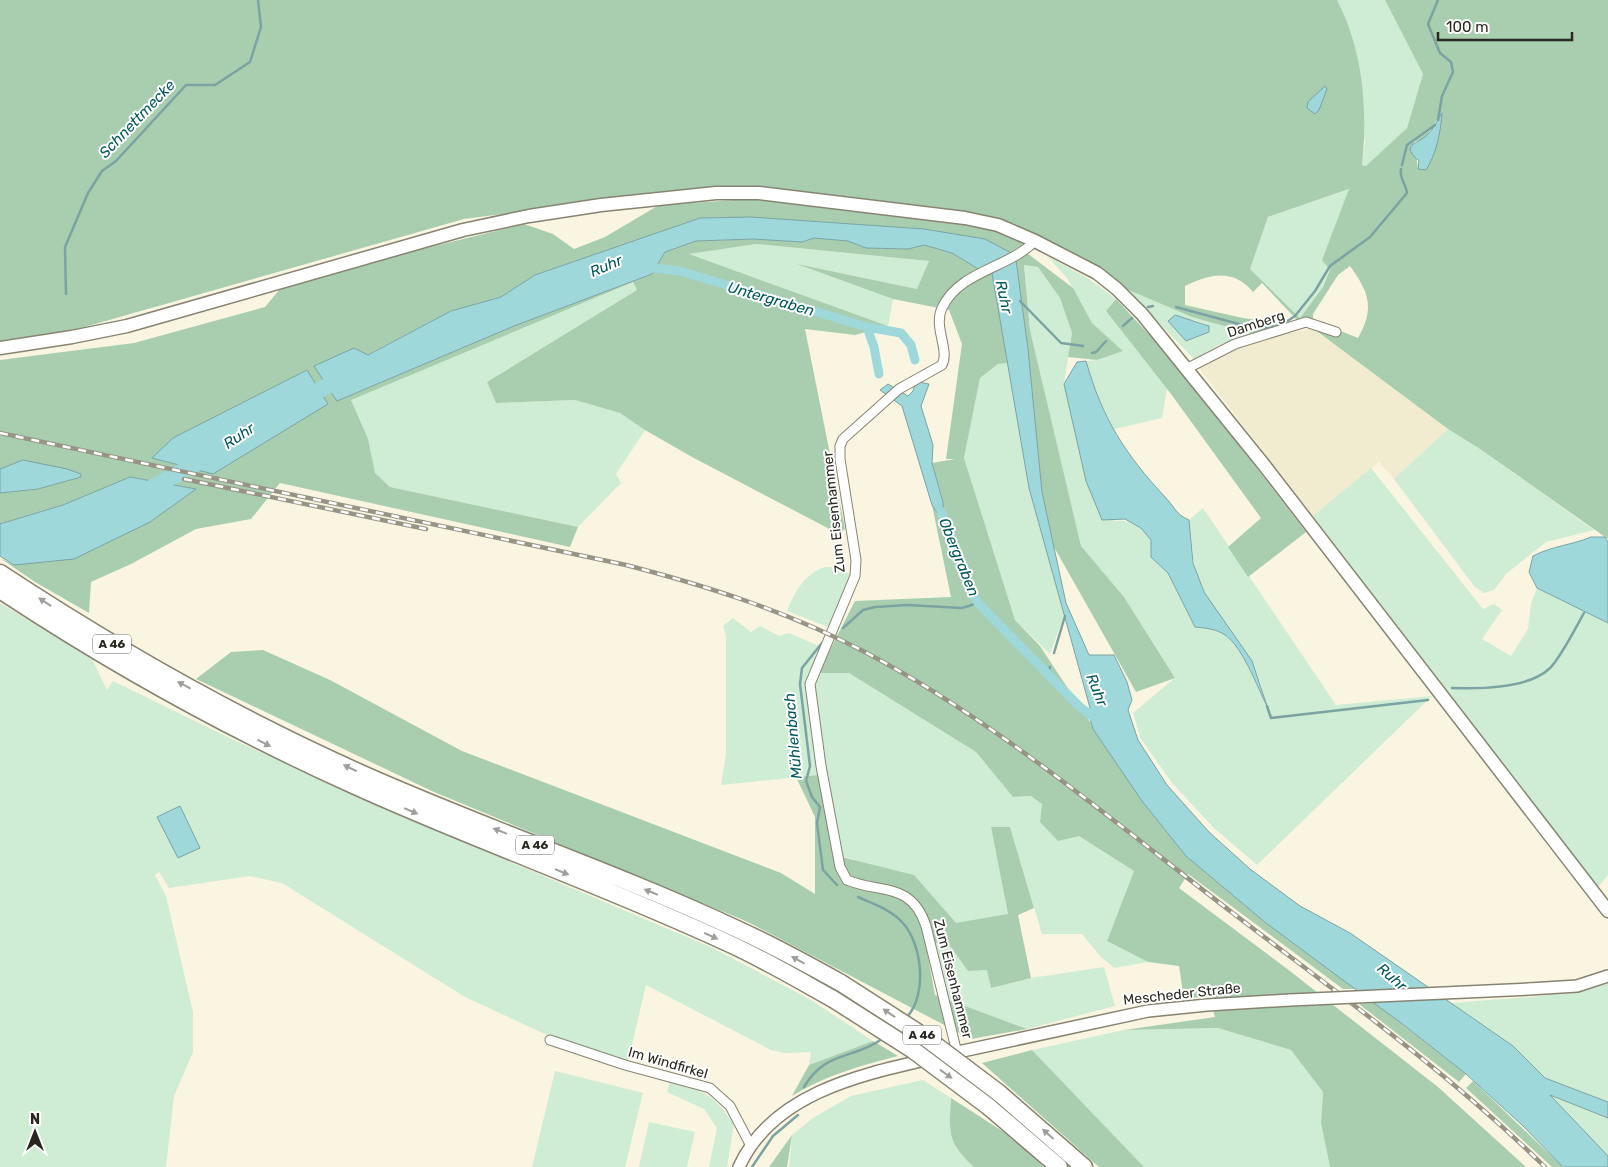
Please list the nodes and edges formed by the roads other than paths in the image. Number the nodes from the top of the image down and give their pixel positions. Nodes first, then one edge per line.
1 (1035, 240) junction
2 (1336, 332) dead end
3 (0, 348) edge
4 (1188, 368) junction
5 (0, 573) edge
6 (0, 590) edge
7 (224, 715) junction
8 (1607, 912) edge
9 (1608, 976) edge
10 (550, 1040) dead end
11 (957, 1052) junction
12 (751, 1146) junction
13 (739, 1167) edge
14 (1059, 1167) edge
15 (1084, 1167) edge

1 - 3 main road
1 - 4 main road
1 - 11 street, Zum Eisenhammer
2 - 4 street, Damberg
4 - 8 main road
7 -> 5 highway, A 46
6 - 7 highway, A 46
7 -> 14 highway, A 46, bridge
15 -> 7 highway, A 46, bridge
9 - 11 street, Mescheder Straße, bridge
10 - 12 street, Im Windfirkel
11 - 12 street, Mescheder Straße
12 - 13 street, Mescheder Straße

